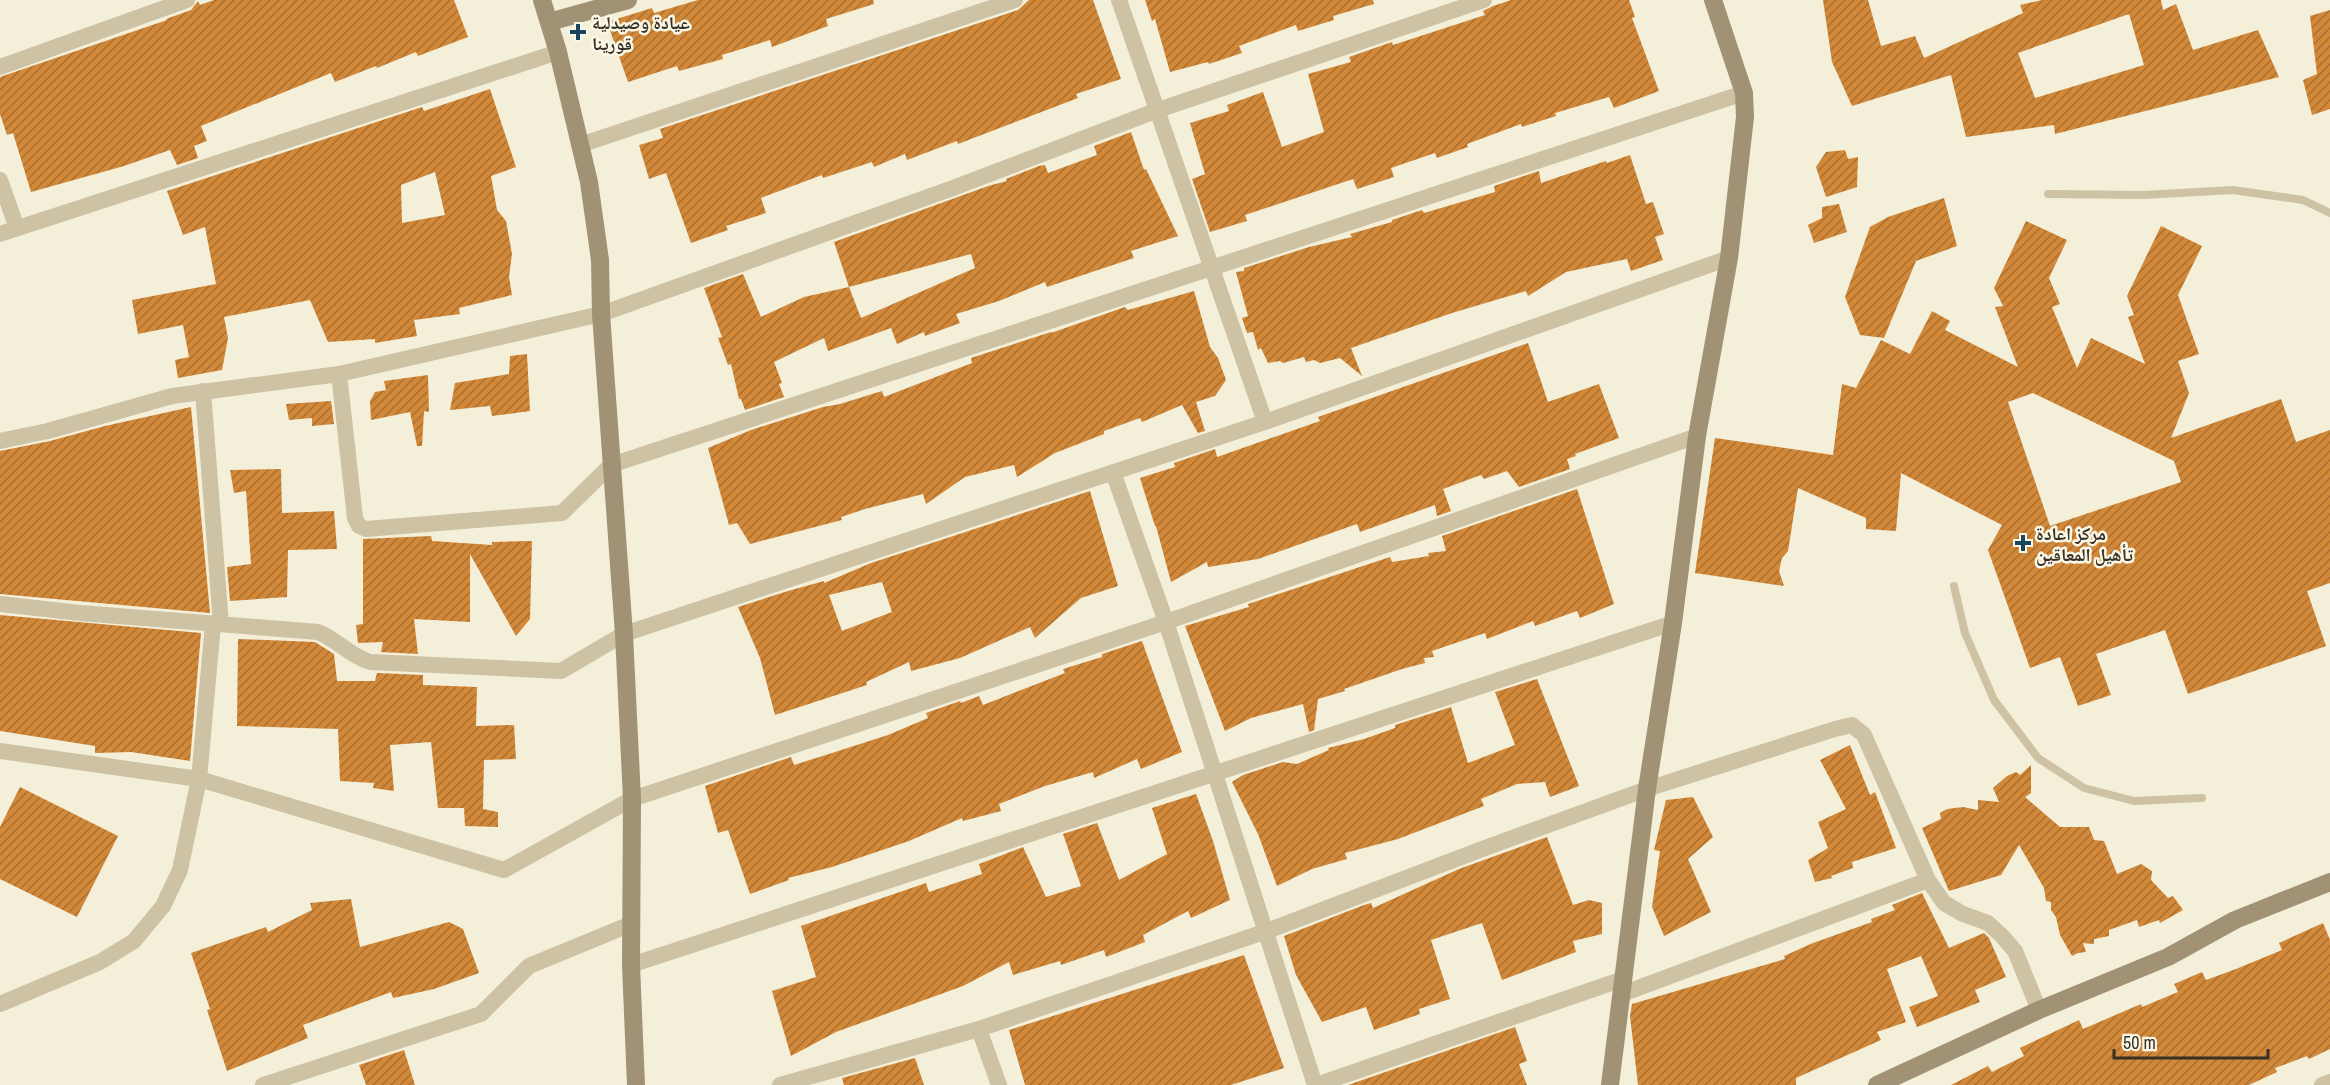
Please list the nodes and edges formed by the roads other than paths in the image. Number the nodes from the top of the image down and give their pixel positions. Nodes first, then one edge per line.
1 (187, 0) edge
2 (542, 0) edge
3 (628, 0) edge
4 (1015, 0) edge
5 (1119, 0) edge
6 (1484, 0) edge
7 (1713, 0) edge
8 (549, 22) junction
9 (558, 52) junction
10 (0, 67) edge
11 (1744, 93) junction
12 (1158, 110) junction
13 (580, 145) junction
14 (0, 180) edge
15 (2048, 194) dead end
16 (2330, 213) edge
17 (17, 228) junction
18 (0, 234) edge
19 (1729, 258) junction
20 (1213, 268) junction
21 (601, 314) junction
22 (339, 374) junction
23 (203, 391) junction
24 (1264, 422) junction
25 (1697, 436) junction
26 (0, 441) edge
27 (611, 465) junction
28 (1113, 472) junction
29 (1954, 586) dead end
30 (0, 604) edge
31 (1166, 622) junction
32 (1673, 623) junction
33 (217, 624) junction
34 (624, 634) junction
35 (0, 751) edge
36 (1214, 774) junction
37 (199, 779) junction
38 (1647, 789) junction
39 (2202, 798) dead end
40 (632, 799) junction
41 (1928, 880) junction
42 (2329, 885) edge
43 (632, 924) junction
44 (1268, 931) junction
45 (632, 965) junction
46 (1623, 986) junction
47 (0, 1005) edge
48 (2039, 1010) junction
49 (979, 1029) junction
50 (2330, 1082) edge
51 (263, 1085) edge
52 (636, 1085) edge
53 (780, 1085) edge
54 (999, 1085) edge
55 (1316, 1085) edge
56 (1610, 1085) edge
57 (1877, 1085) edge
58 (2322, 1085) edge

1 - 10 street
2 - 8 street
3 - 8 street
4 - 13 street
5 - 12 street
6 - 12 street
7 - 11 street
8 - 9 street
9 - 13 street
9 - 17 street
11 - 19 street
11 - 20 street
12 - 20 street
12 - 21 street
13 - 21 street
14 - 17 street
15 - 16 lane
17 - 18 street
19 - 24 street
19 - 25 street
20 - 24 street
20 - 27 street
21 - 22 street
21 - 27 street
22 - 23 street
22 - 27 street
23 - 26 street
23 - 33 street
24 - 28 street
25 - 31 street
25 - 32 street
27 - 34 street
28 - 31 street
28 - 34 street
29 - 39 lane
30 - 33 street
31 - 36 street
31 - 40 street
32 - 36 street
32 - 38 street
33 - 34 street
33 - 37 street
34 - 40 street
35 - 37 street
36 - 44 street
36 - 45 street
37 - 40 street
37 - 47 street
38 - 41 street
38 - 44 street
38 - 46 street
40 - 43 street
41 - 46 street
41 - 48 street
42 - 48 street
43 - 45 street
43 - 51 street
44 - 49 street
44 - 55 street
45 - 52 street
46 - 55 street
46 - 56 street
48 - 57 street
49 - 53 street
49 - 54 street
50 - 58 street

